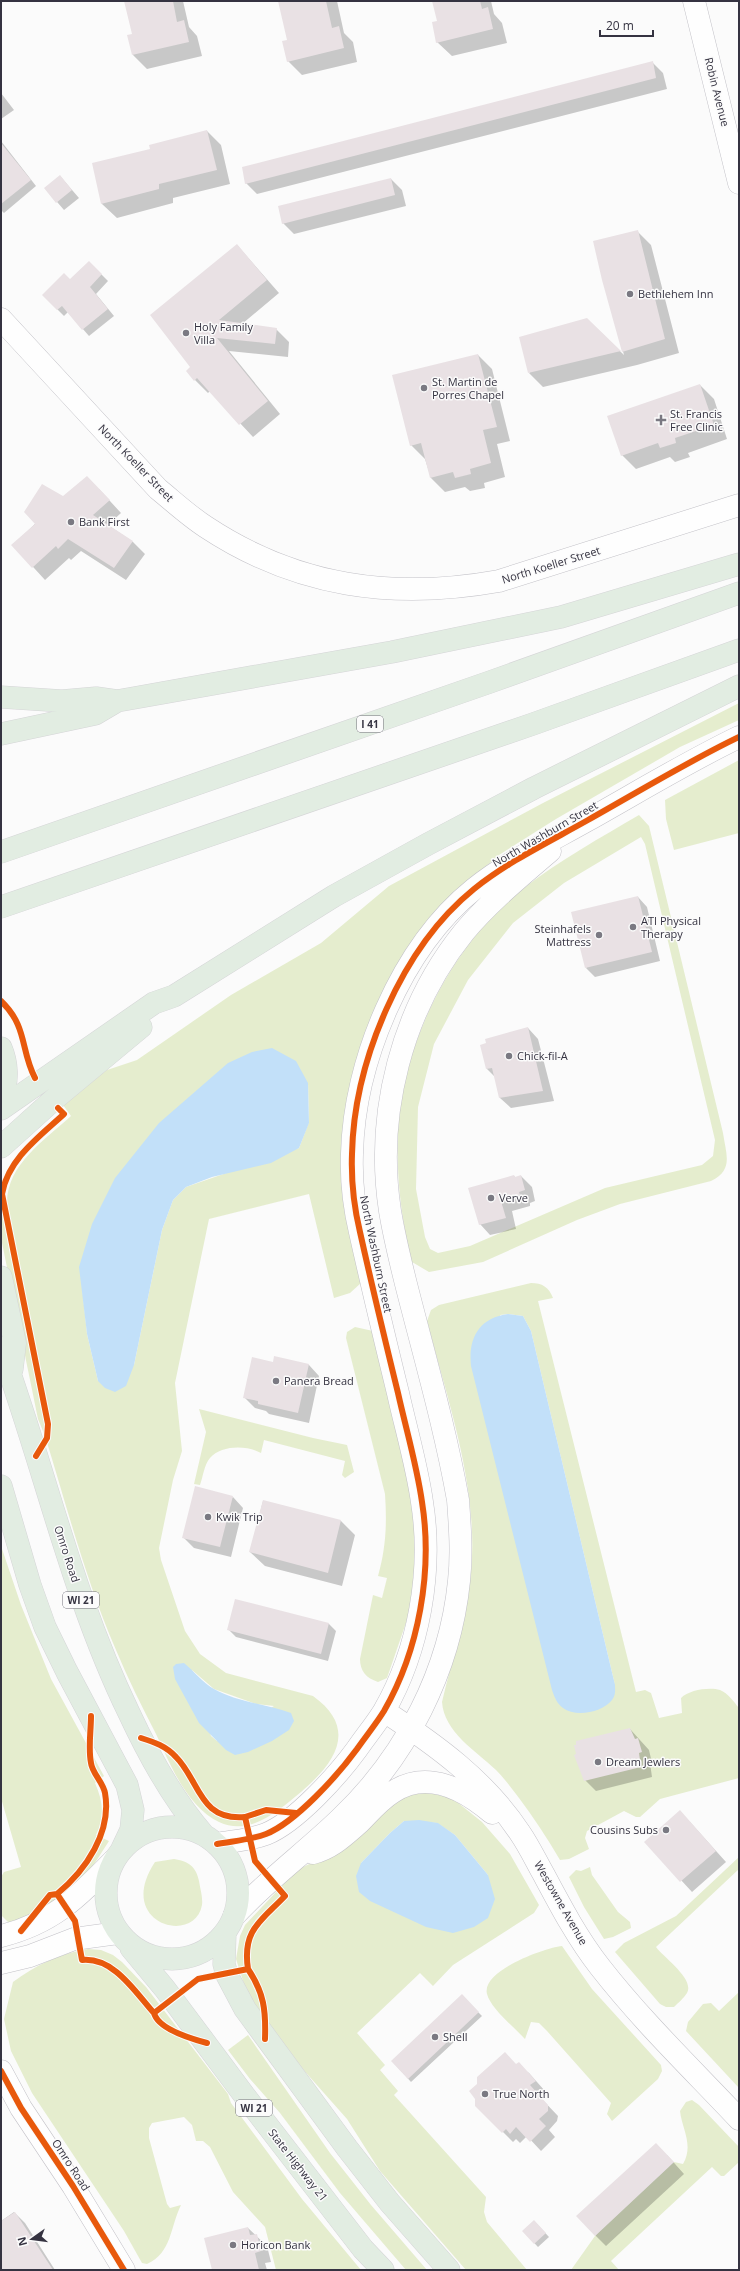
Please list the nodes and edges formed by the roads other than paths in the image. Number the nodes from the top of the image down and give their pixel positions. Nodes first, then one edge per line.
1 (694, 1) edge
2 (739, 183) edge
3 (1, 319) edge
4 (739, 505) edge
5 (739, 564) edge
6 (739, 593) edge
7 (739, 650) edge
8 (739, 686) edge
9 (1, 697) edge
10 (117, 701) junction
11 (1, 734) edge
12 (739, 737) edge
13 (585, 822) junction
14 (1, 852) edge
15 (1, 908) edge
16 (174, 996) junction
17 (1, 1048) edge
18 (1, 1096) edge
19 (1, 1109) edge
20 (1, 1147) edge
21 (1, 1277) edge
22 (1, 1348) edge
23 (12, 1376) junction
24 (1, 1486) edge
25 (384, 1711) junction
26 (412, 1729) junction
27 (210, 1839) junction
28 (118, 1855) junction
29 (297, 1858) junction
30 (534, 1858) junction
31 (230, 1925) junction
32 (1, 1936) edge
33 (123, 1939) junction
34 (1, 1963) edge
35 (1, 2070) edge
36 (739, 2119) edge
37 (124, 2270) edge
38 (383, 2270) edge
39 (449, 2270) edge

1 - 2 street, Robin Avenue
3 - 4 street, North Koeller Street
5 - 10 highway
6 - 14 highway, I 41
7 - 15 highway
8 - 16 highway
9 - 10 highway
10 - 11 highway
12 - 13 street, North Washburn Street
13 - 25 street, North Washburn Street
13 - 26 street, North Washburn Street
16 - 19 highway
16 - 20 highway
17 - 18 highway
21 - 23 highway
22 - 23 highway, Omro Road / WI 21
23 - 27 highway, Omro Road / WI 21
24 - 28 highway
25 - 26 street, Westowne Avenue
25 - 27 street
26 - 29 street
26 - 30 street, Westowne Avenue
27 - 28 highway
27 - 31 highway
28 - 32 street
28 - 33 highway
29 - 30 street
29 - 31 street
30 - 36 street, Westowne Avenue
31 - 33 highway
31 - 39 highway
33 - 34 street
33 - 38 highway, State Highway 21 / WI 21
35 - 37 street, Omro Road

